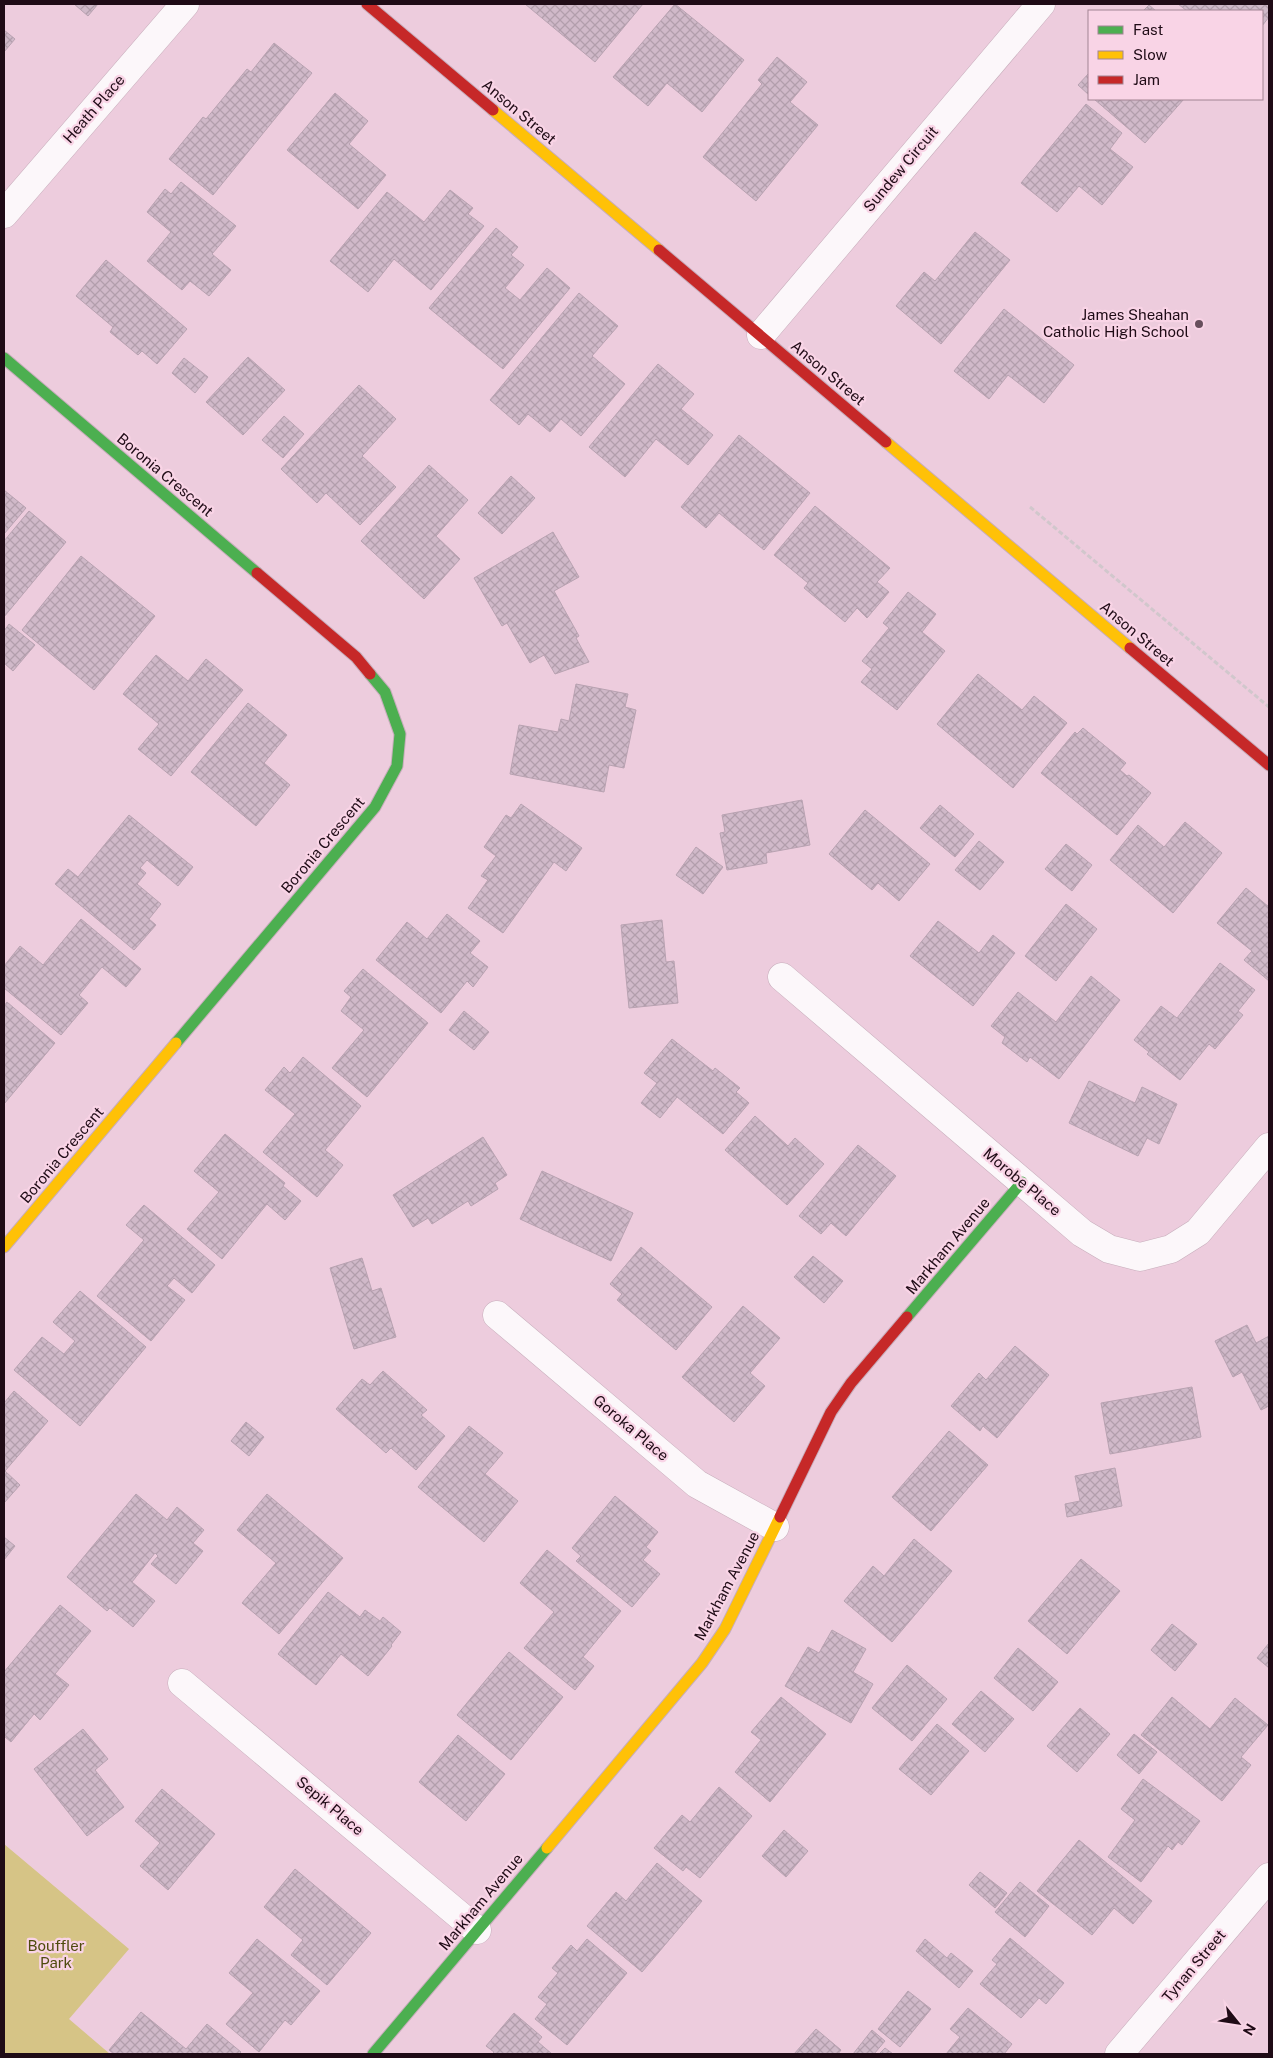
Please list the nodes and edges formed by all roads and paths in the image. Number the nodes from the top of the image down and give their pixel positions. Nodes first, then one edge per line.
1 (184, 4) edge
2 (368, 4) edge
3 (1041, 4) edge
4 (4, 214) edge
5 (761, 335) junction
6 (4, 358) edge
7 (1030, 507) dead end
8 (1269, 707) edge
9 (1269, 765) edge
10 (782, 977) dead end
11 (1269, 1147) edge
12 (1022, 1182) junction
13 (4, 1247) edge
14 (497, 1315) dead end
15 (775, 1528) junction
16 (182, 1683) dead end
17 (1269, 1877) edge
18 (477, 1930) junction
19 (373, 2054) edge
20 (1120, 2054) edge

1 - 4 street, Heath Place
2 - 5 street, Anson Street
3 - 5 street, Sundew Circuit
5 - 9 street, Anson Street
6 - 13 street, Boronia Crescent
7 - 8 path
10 - 12 street, Morobe Place
11 - 12 street, Morobe Place
12 - 15 street, Markham Avenue
14 - 15 street, Goroka Place
15 - 18 street, Markham Avenue
16 - 18 street, Sepik Place
17 - 20 street, Tynan Street
18 - 19 street, Markham Avenue

